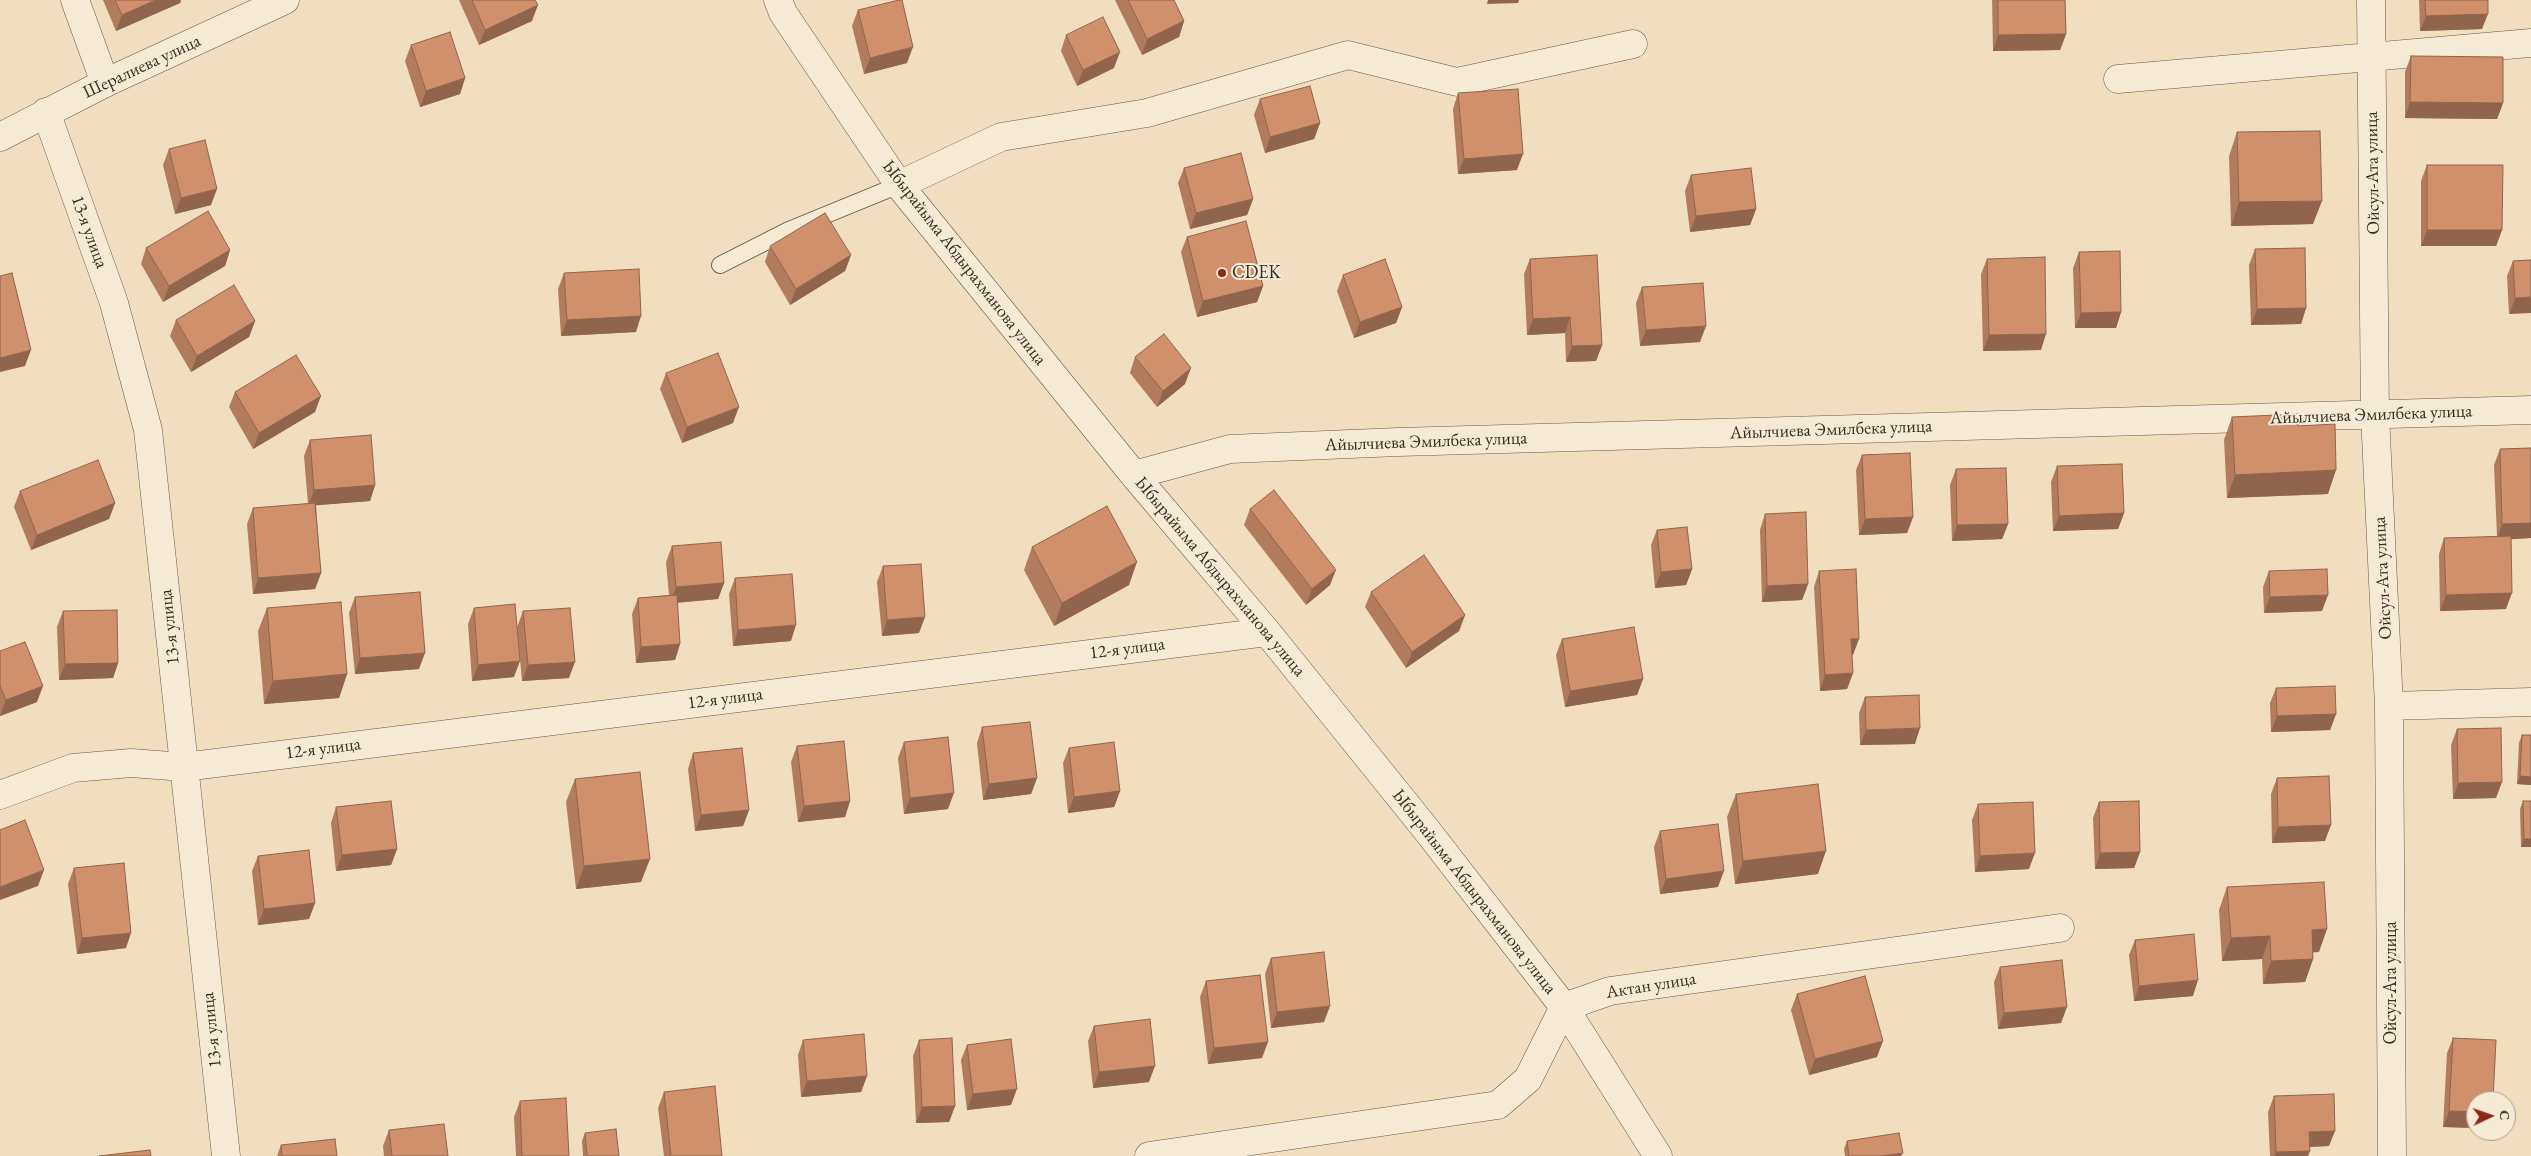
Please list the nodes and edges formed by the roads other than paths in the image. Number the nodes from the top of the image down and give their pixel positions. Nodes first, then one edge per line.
1 (75, 0) edge
2 (285, 0) edge
3 (778, 0) edge
4 (2371, 0) edge
5 (2531, 43) edge
6 (1633, 44) dead end
7 (2372, 55) junction
8 (2118, 78) dead end
9 (105, 83) junction
10 (46, 112) junction
11 (0, 137) edge
12 (899, 185) junction
13 (720, 265) dead end
14 (2531, 410) edge
15 (2375, 415) junction
16 (1134, 474) junction
17 (1267, 632) junction
18 (2531, 702) edge
19 (2389, 706) junction
20 (184, 767) junction
21 (0, 794) edge
22 (2060, 928) dead end
23 (1564, 1007) junction
24 (226, 1156) edge
25 (1148, 1156) edge
26 (1658, 1156) edge
27 (2392, 1156) edge

1 - 9 street
2 - 9 street, Шералиева улица
3 - 12 street, Ыбырайыма Абдырахманова улица
4 - 7 street, Ойсул-Ата улица
5 - 7 street
6 - 12 street
7 - 8 street
7 - 15 street, Ойсул-Ата улица
9 - 10 street, Шералиева улица
10 - 11 street, Шералиева улица
10 - 20 street, 13-я улица
12 - 13 lane
12 - 16 street, Ыбырайыма Абдырахманова улица
14 - 15 street, Айылчиева Эмилбека улица
15 - 16 street, Айылчиева Эмилбека улица
15 - 19 street, Ойсул-Ата улица
16 - 17 street, Ыбырайыма Абдырахманова улица
17 - 20 street, 12-я улица
17 - 23 street, Ыбырайыма Абдырахманова улица
18 - 19 street
19 - 27 street, Ойсул-Ата улица
20 - 21 street, 12-я улица
20 - 24 street, 13-я улица
22 - 23 street, Актан улица
23 - 25 street
23 - 26 street, Ыбырайыма Абдырахманова улица

